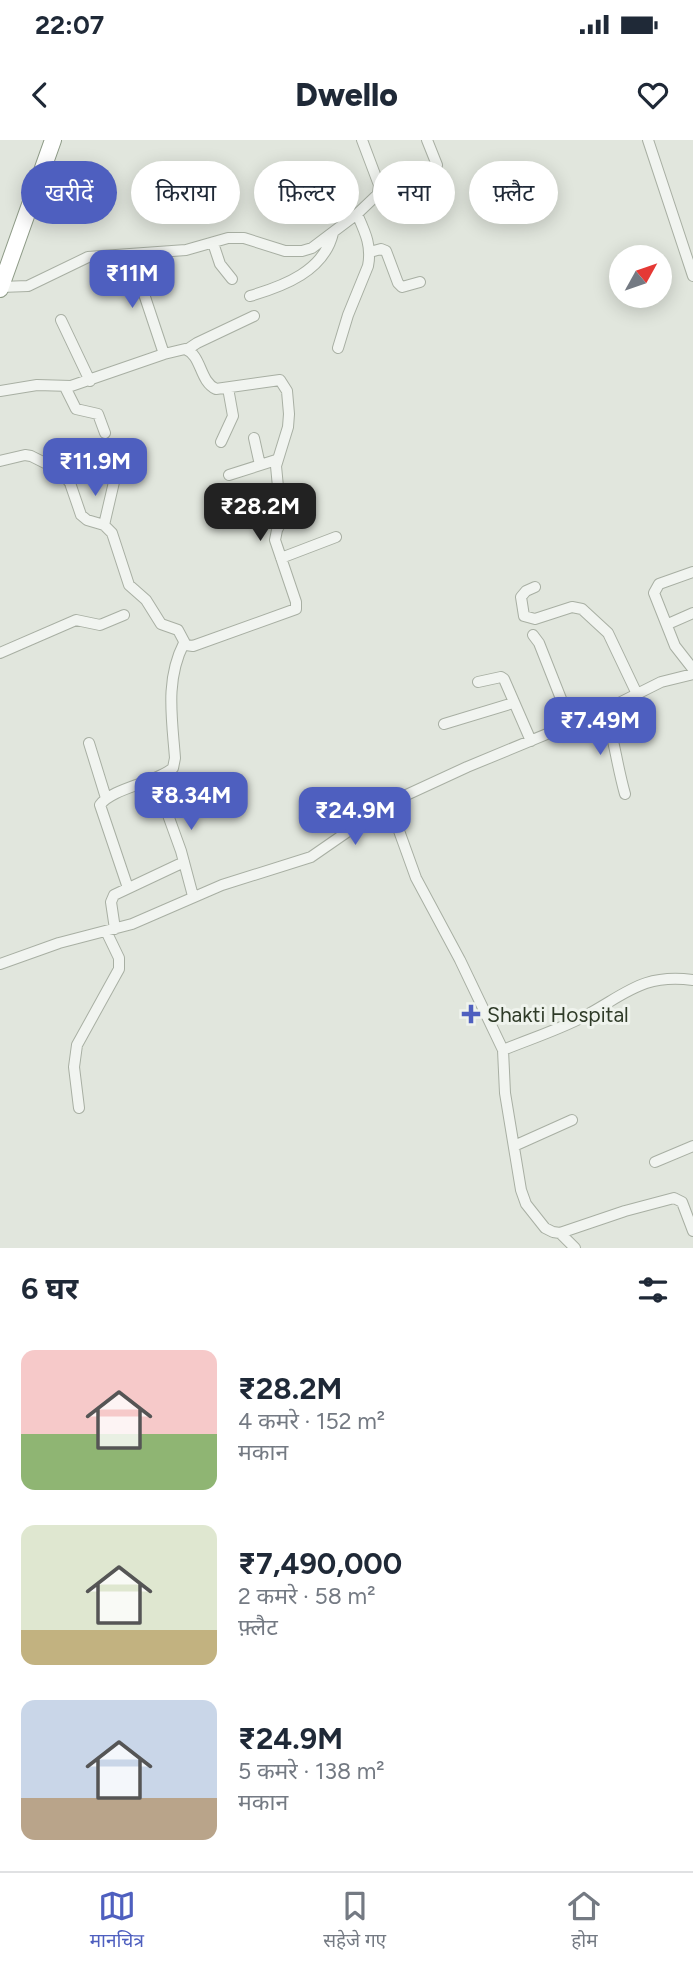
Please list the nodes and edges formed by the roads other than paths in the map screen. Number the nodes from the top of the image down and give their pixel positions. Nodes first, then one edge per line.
1 (53, 140) edge
2 (362, 140) edge
3 (427, 140) edge
4 (651, 141) edge
5 (435, 161) edge
6 (359, 212) edge
7 (359, 218) edge
8 (344, 224) edge
9 (333, 233) junction
10 (213, 243) junction
11 (370, 252) junction
12 (131, 255) junction
13 (693, 276) edge
14 (232, 279) dead end
15 (420, 282) dead end
16 (1, 284) edge
17 (250, 296) dead end
18 (254, 316) dead end
19 (61, 320) dead end
20 (338, 348) dead end
21 (188, 349) junction
22 (164, 354) junction
23 (90, 381) junction
24 (65, 387) junction
25 (228, 388) junction
26 (0, 391) edge
27 (104, 433) dead end
28 (254, 438) dead end
29 (221, 442) dead end
30 (276, 460) junction
31 (0, 461) edge
32 (260, 465) junction
33 (229, 475) dead end
34 (114, 482) dead end
35 (104, 525) junction
36 (336, 537) dead end
37 (281, 558) junction
38 (693, 572) edge
39 (535, 587) dead end
40 (693, 613) edge
41 (124, 615) dead end
42 (668, 624) junction
43 (533, 635) dead end
44 (184, 643) junction
45 (0, 653) edge
46 (693, 671) edge
47 (478, 682) dead end
48 (637, 694) junction
49 (513, 703) junction
50 (605, 710) junction
51 (444, 724) dead end
52 (571, 724) junction
53 (531, 741) junction
54 (89, 743) dead end
55 (155, 779) junction
56 (625, 794) dead end
57 (106, 798) junction
58 (389, 803) junction
59 (184, 862) junction
60 (128, 888) junction
61 (193, 896) junction
62 (110, 930) junction
63 (0, 964) edge
64 (693, 980) edge
65 (503, 1050) junction
66 (79, 1108) dead end
67 (572, 1121) dead end
68 (514, 1146) junction
69 (693, 1146) edge
70 (655, 1162) dead end
71 (693, 1231) edge
72 (560, 1233) junction
73 (575, 1248) edge

1 - 16 highway
2 - 6 street
3 - 5 street
4 - 13 street
7 - 11 street
8 - 9 street
9 - 10 street
9 - 17 street
10 - 12 street
10 - 14 street
11 - 15 street
11 - 20 street
12 - 16 street
12 - 22 street
18 - 21 street
19 - 23 street
21 - 22 street
21 - 25 street
22 - 23 street
23 - 24 street
24 - 26 street
24 - 27 street
25 - 29 street
25 - 30 street
28 - 32 street
30 - 32 street
30 - 37 street
31 - 35 street
32 - 33 street
34 - 35 street
35 - 44 street
36 - 37 street
37 - 44 street
38 - 42 street
39 - 48 street
40 - 42 street
41 - 45 street
42 - 46 street
43 - 52 street
44 - 55 street
46 - 48 street
47 - 49 street
48 - 50 street
49 - 51 street
49 - 53 street
50 - 52 street
50 - 56 street
52 - 53 street
53 - 58 street
54 - 57 street
55 - 57 street
55 - 59 street
57 - 60 street
58 - 61 street
58 - 65 street
59 - 60 street
59 - 61 street
60 - 62 street
61 - 62 street
62 - 63 street
62 - 66 street
64 - 65 street
65 - 68 street
67 - 68 street
68 - 72 street
69 - 70 street
71 - 72 street
72 - 73 street

